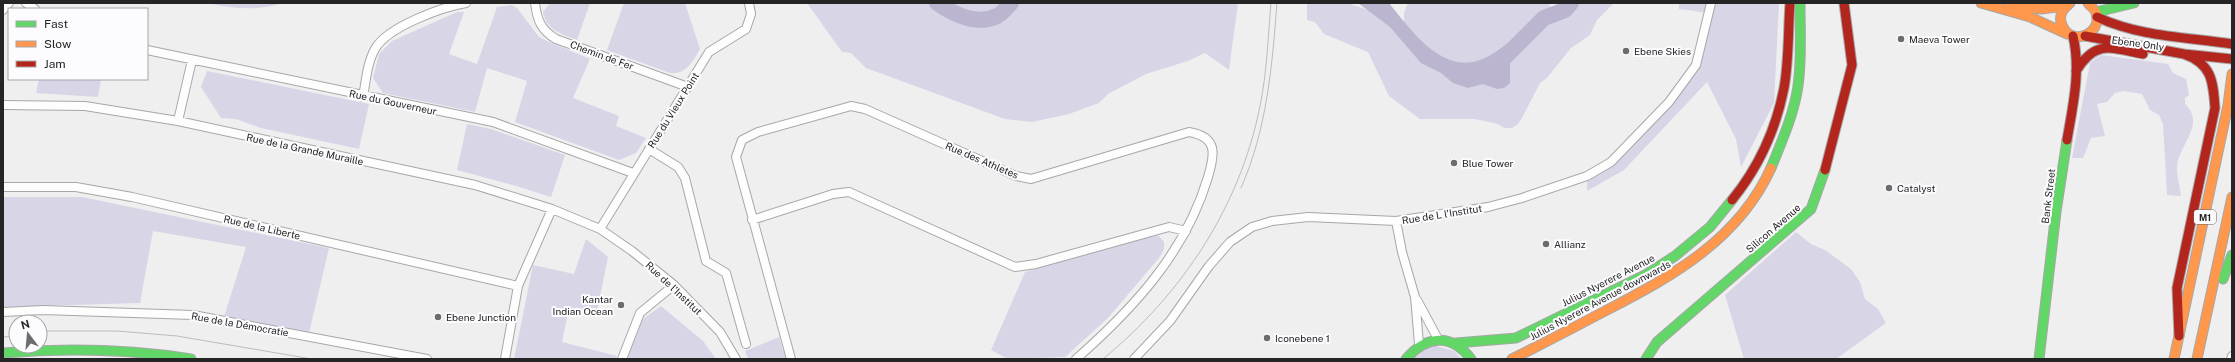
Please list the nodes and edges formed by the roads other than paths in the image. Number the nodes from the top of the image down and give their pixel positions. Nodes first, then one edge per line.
1 (8, 3) edge
2 (466, 3) edge
3 (535, 3) edge
4 (749, 3) edge
5 (1711, 3) edge
6 (1790, 3) edge
7 (1844, 3) edge
8 (1981, 3) edge
9 (2003, 3) edge
10 (2088, 3) edge
11 (2134, 3) edge
12 (2067, 5) edge
13 (1801, 6) edge
14 (3, 10) edge
15 (2096, 15) junction
16 (2070, 35) junction
17 (2084, 36) junction
18 (2229, 44) edge
19 (148, 50) edge
20 (2184, 58) junction
21 (2228, 58) edge
22 (192, 60) junction
23 (2075, 72) junction
24 (2232, 74) edge
25 (688, 87) junction
26 (363, 96) junction
27 (3, 104) edge
28 (178, 121) junction
29 (649, 149) junction
30 (633, 173) junction
31 (3, 187) edge
32 (2232, 197) edge
33 (552, 209) junction
34 (752, 220) junction
35 (1396, 221) junction
36 (600, 229) junction
37 (1186, 231) junction
38 (2232, 255) edge
39 (674, 285) junction
40 (518, 286) junction
41 (1415, 297) junction
42 (3, 312) edge
43 (2179, 336) junction
44 (1438, 339) junction
45 (1456, 343) junction
46 (746, 344) dead end
47 (1419, 344) junction
48 (3, 353) edge
49 (2232, 356) edge
50 (191, 359) edge
51 (427, 359) edge
52 (505, 359) edge
53 (622, 359) edge
54 (736, 359) edge
55 (791, 359) edge
56 (1076, 359) edge
57 (1134, 359) edge
58 (1406, 359) edge
59 (1472, 359) edge
60 (1512, 359) edge
61 (1646, 359) edge
62 (2039, 359) edge
63 (2174, 359) edge
64 (2197, 359) edge
65 (2231, 359) edge

1 - 14 street
2 - 26 street
3 - 25 street, Chemin de Fer
4 - 25 street, Rue du Vieux Point
5 - 35 street, Rue de L l'Institut
6 - 45 main road, Julius Nyerere Avenue
7 - 61 main road, Silicon Avenue
8 - 16 main road
9 - 12 main road
10 - 15 main road
11 - 15 main road
12 - 16 main road, Bank Street
13 - 60 main road, Julius Nyerere Avenue downwards
15 - 17 main road
15 - 18 main road
16 - 17 main road
16 - 23 main road, Bank Street
17 - 20 main road
17 - 23 main road
19 - 22 street, Rue du Gouverneur
20 - 21 main road
20 - 23 main road, Ebene Only
20 - 43 main road
22 - 26 street, Rue du Gouverneur
22 - 28 street
23 - 62 main road, Bank Street
24 - 43 main road, M1
25 - 29 street, Rue du Vieux Point
26 - 30 street, Rue du Gouverneur
27 - 28 street, Rue de la Grande Muraille
28 - 33 street, Rue de la Grande Muraille
29 - 30 street, Rue du Vieux Point
29 - 46 street
30 - 36 street, Rue du Vieux Point
31 - 40 street, Rue de la Liberte
32 - 64 main road, M1
33 - 36 street, Rue de la Grande Muraille
33 - 40 street
34 - 37 street
34 - 37 street, Rue des Athletes
34 - 55 street, Rue des Athletes
35 - 41 street
35 - 57 street, Rue de L l'Institut
36 - 39 street, Rue de l'Institut
37 - 56 street, Rue des Athletes
38 - 64 main road
39 - 53 street
39 - 54 street, Rue de l'Institut
40 - 52 street
41 - 44 street
41 - 47 street
42 - 51 street, Rue de la Démocratie
43 - 63 main road, M1
44 - 45 main road
44 - 47 main road
45 - 59 main road
47 - 58 main road
48 - 50 main road
49 - 65 street

